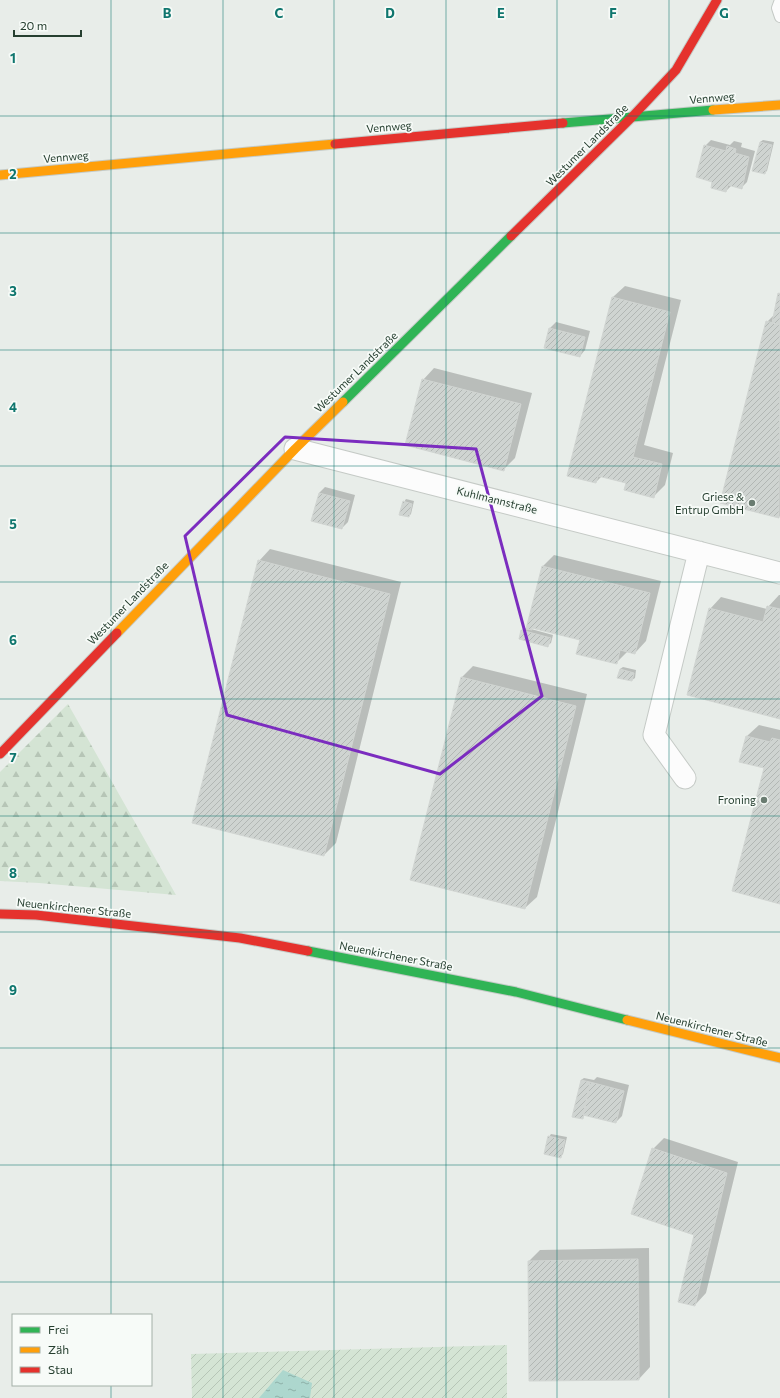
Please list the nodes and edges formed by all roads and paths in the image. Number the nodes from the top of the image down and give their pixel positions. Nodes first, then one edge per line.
1 (717, 0) edge
2 (780, 0) edge
3 (780, 18) edge
4 (780, 105) edge
5 (632, 117) junction
6 (0, 175) edge
7 (295, 449) junction
8 (699, 552) junction
9 (780, 573) edge
10 (0, 754) edge
11 (685, 778) dead end
12 (0, 914) edge
13 (780, 1058) edge

1 - 5 street, Westumer Landstraße
2 - 3 lane
4 - 5 street, Vennweg
5 - 6 street, Vennweg
5 - 7 street, Westumer Landstraße
7 - 8 street, Kuhlmannstraße
7 - 10 street, Westumer Landstraße
8 - 9 street, Kuhlmannstraße
8 - 11 street
12 - 13 street, Neuenkirchener Straße

